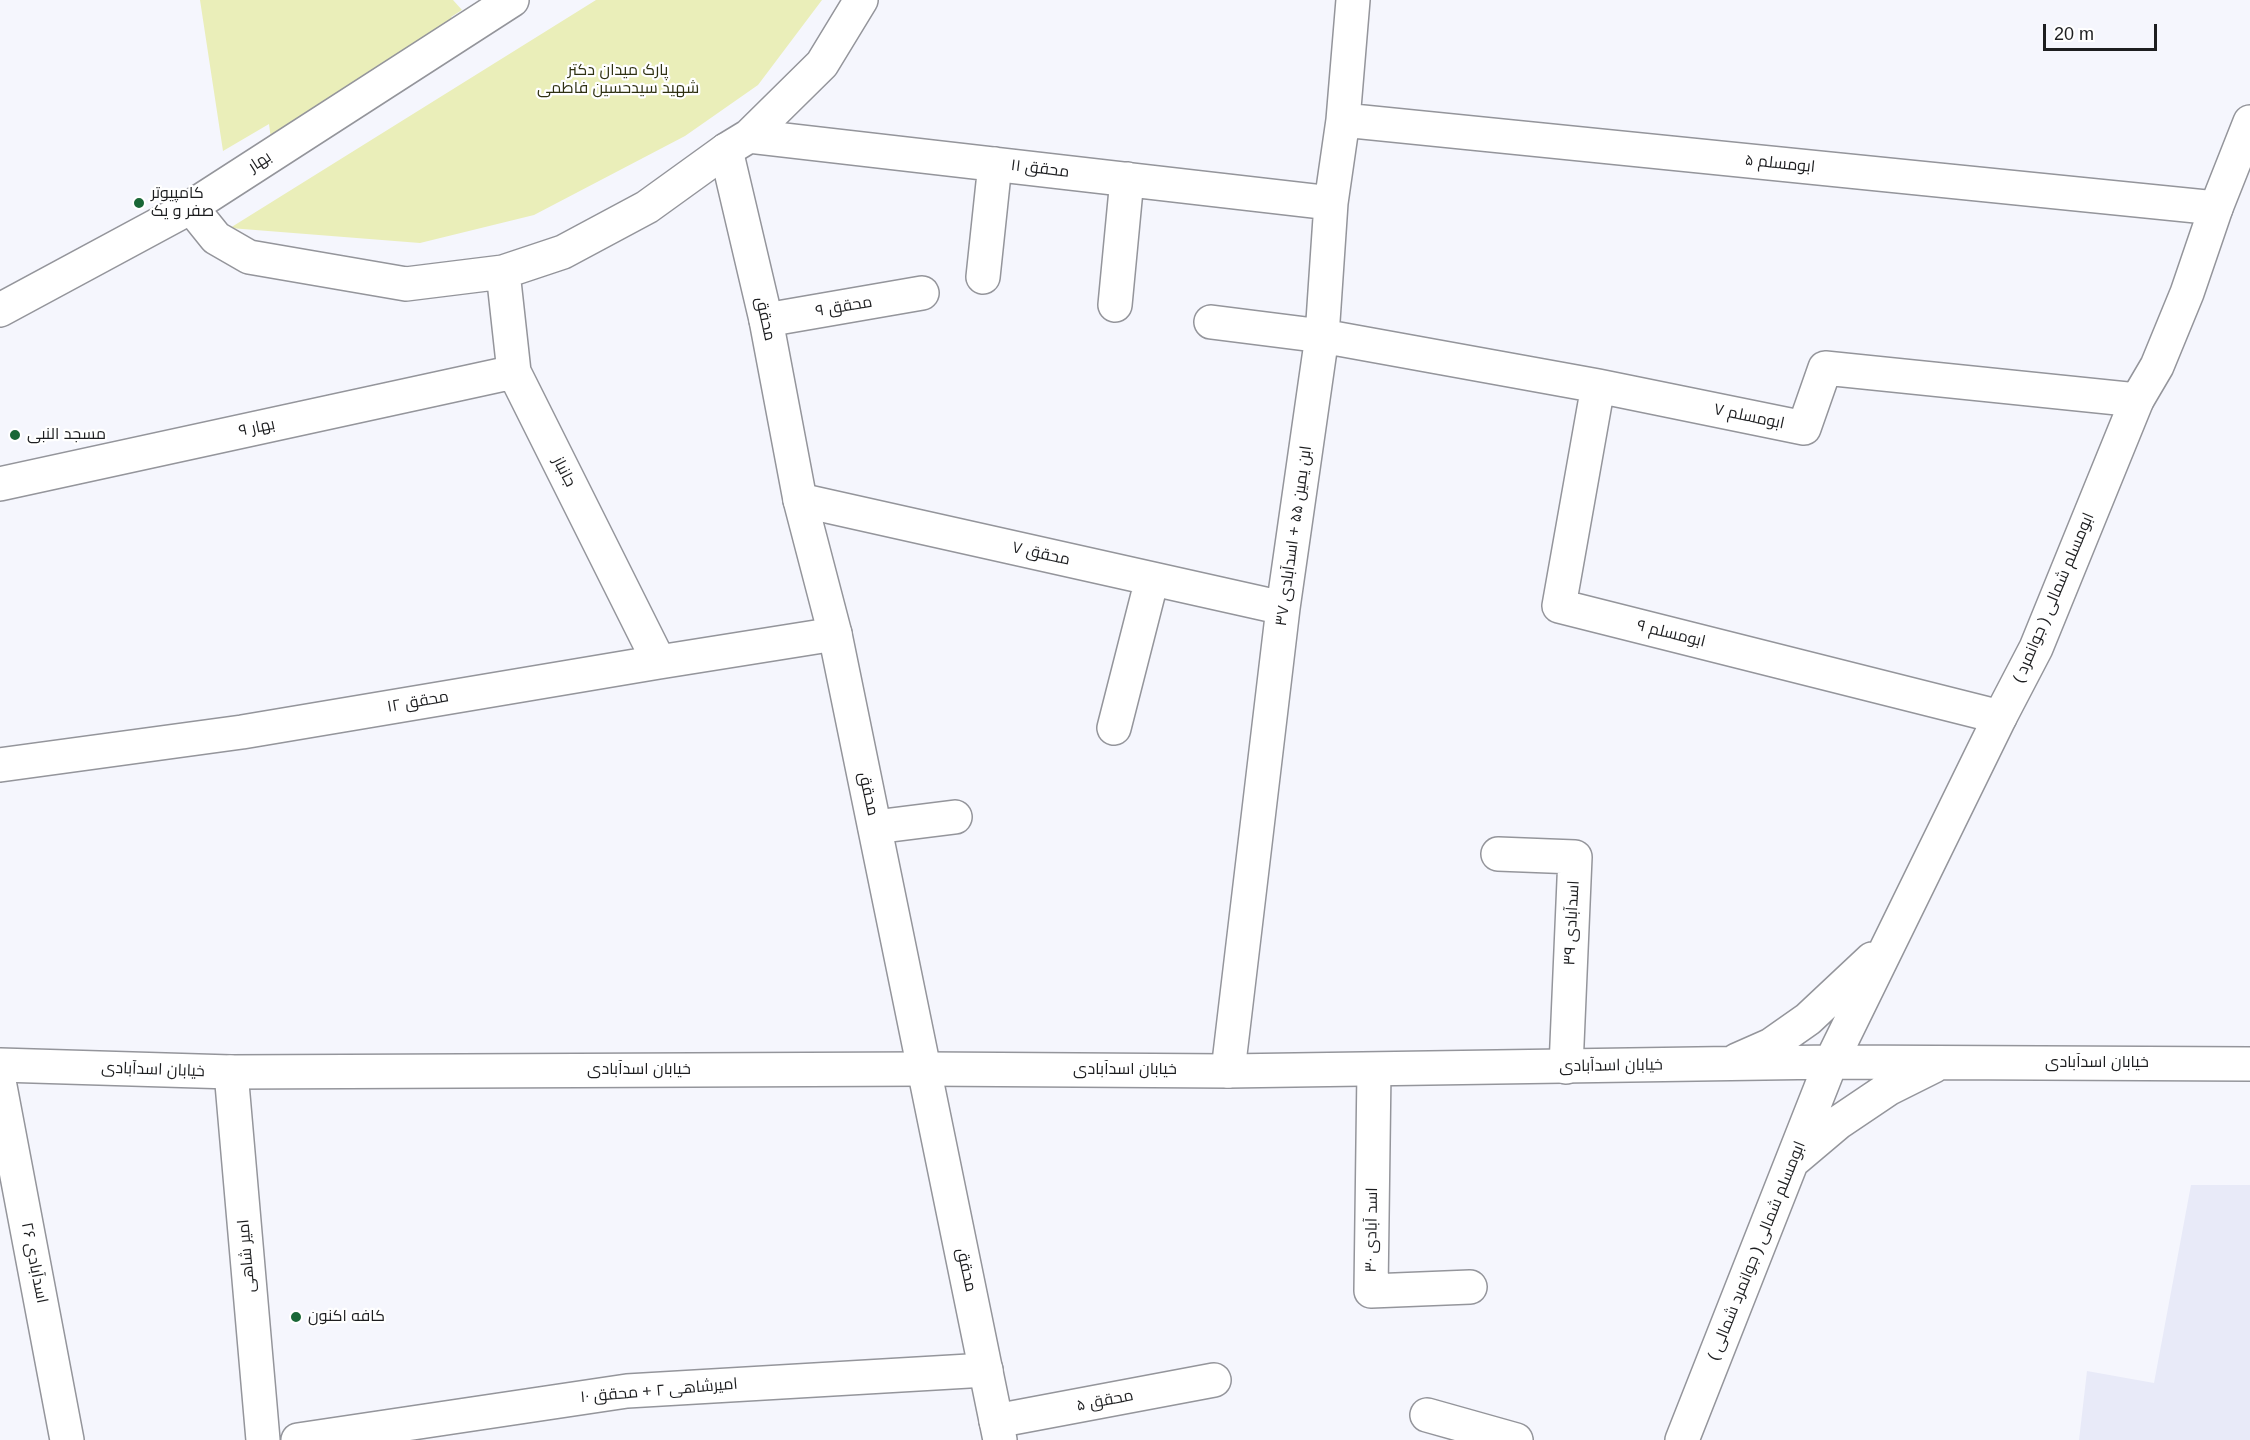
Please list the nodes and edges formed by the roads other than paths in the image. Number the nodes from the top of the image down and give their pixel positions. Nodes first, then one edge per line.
1 (861, 0) edge
2 (1353, 0) edge
3 (506, 1) edge
4 (1343, 120) junction
5 (2250, 122) edge
6 (737, 143) junction
7 (996, 164) junction
8 (1126, 179) junction
9 (1331, 203) junction
10 (191, 207) junction
11 (2216, 208) junction
12 (503, 272) junction
13 (983, 277) dead end
14 (922, 293) dead end
15 (1115, 305) dead end
16 (0, 310) edge
17 (766, 320) junction
18 (1210, 322) dead end
19 (1322, 336) junction
20 (514, 372) junction
21 (1598, 386) junction
22 (2137, 400) junction
23 (0, 484) edge
24 (800, 500) junction
25 (1152, 579) junction
26 (1283, 608) junction
27 (835, 634) junction
28 (659, 662) junction
29 (2000, 717) junction
30 (1114, 728) dead end
31 (0, 765) edge
32 (955, 817) dead end
33 (875, 826) junction
34 (1498, 854) dead end
35 (1891, 941) junction
36 (1831, 1062) junction
37 (1940, 1063) junction
38 (1729, 1064) junction
39 (2250, 1064) edge
40 (0, 1065) edge
41 (1566, 1067) junction
42 (924, 1069) junction
43 (1374, 1070) junction
44 (1228, 1071) junction
45 (231, 1072) junction
46 (0, 1086) edge
47 (1792, 1161) junction
48 (1470, 1287) dead end
49 (986, 1370) junction
50 (1214, 1380) dead end
51 (1427, 1415) dead end
52 (998, 1431) edge
53 (68, 1440) edge
54 (263, 1440) edge
55 (298, 1440) edge
56 (1516, 1440) edge
57 (1682, 1440) edge

1 - 6 street
2 - 4 street, ابن یمین ۵۵ + اسدآبادی ۳۷
3 - 10 street, بهار
4 - 9 street, ابن یمین ۵۵ + اسدآبادی ۳۷
4 - 11 street, ابومسلم ۵
5 - 11 street, ابومسلم شمالی ( جوانمرد )
6 - 7 street, محقق ۱۱
6 - 12 street
6 - 17 street, محقق
7 - 8 street, محقق ۱۱
7 - 13 street
8 - 9 street, محقق ۱۱
8 - 15 street
9 - 19 street, ابن یمین ۵۵ + اسدآبادی ۳۷
10 - 12 street
10 - 16 street, بهار
11 - 22 street, ابومسلم شمالی ( جوانمرد )
12 - 20 street, جانباز
14 - 17 street, محقق ۹
17 - 24 street, محقق
18 - 19 street, ابومسلم ۷
19 - 21 street, ابومسلم ۷
19 - 26 street, ابن یمین ۵۵ + اسدآبادی ۳۷
20 - 23 street, بهار ۹
20 - 28 street, جانباز
21 - 22 street, ابومسلم ۷
21 - 29 street, ابومسلم ۹
22 - 29 street, ابومسلم شمالی ( جوانمرد )
24 - 25 street, محقق ۷
24 - 27 street, محقق
25 - 26 street, محقق ۷
25 - 30 street
26 - 44 street, ابن یمین ۵۵ + اسدآبادی ۳۷
27 - 28 street, محقق ۱۲
27 - 33 street, محقق
28 - 31 street, محقق ۱۲
29 - 35 street, ابومسلم شمالی ( جوانمرد )
32 - 33 street
33 - 42 street, محقق
34 - 41 street, اسدآبادی ۳۹
35 - 36 street, ابومسلم شمالی ( جوانمرد )
35 - 38 street
36 - 37 street, خیابان اسدآبادی
36 - 38 street, خیابان اسدآبادی
36 - 47 street, ابومسلم شمالی ( جوانمرد شمالی )
37 - 39 street, خیابان اسدآبادی
37 - 47 street
38 - 41 street, خیابان اسدآبادی
40 - 45 street, خیابان اسدآبادی
41 - 43 street, خیابان اسدآبادی
42 - 44 street, خیابان اسدآبادی
42 - 45 street, خیابان اسدآبادی
42 - 49 street, محقق
43 - 44 street, خیابان اسدآبادی
43 - 48 street, اسد آبادی ۳۰
45 - 54 street, امیر شاهی
46 - 53 street, اسدآبادی ۲۶
47 - 57 street, ابومسلم شمالی ( جوانمرد شمالی )
49 - 52 street, محقق
49 - 55 street, امیرشاهی ۲ + محقق ۱۰
50 - 52 street, محقق ۵
51 - 56 street

